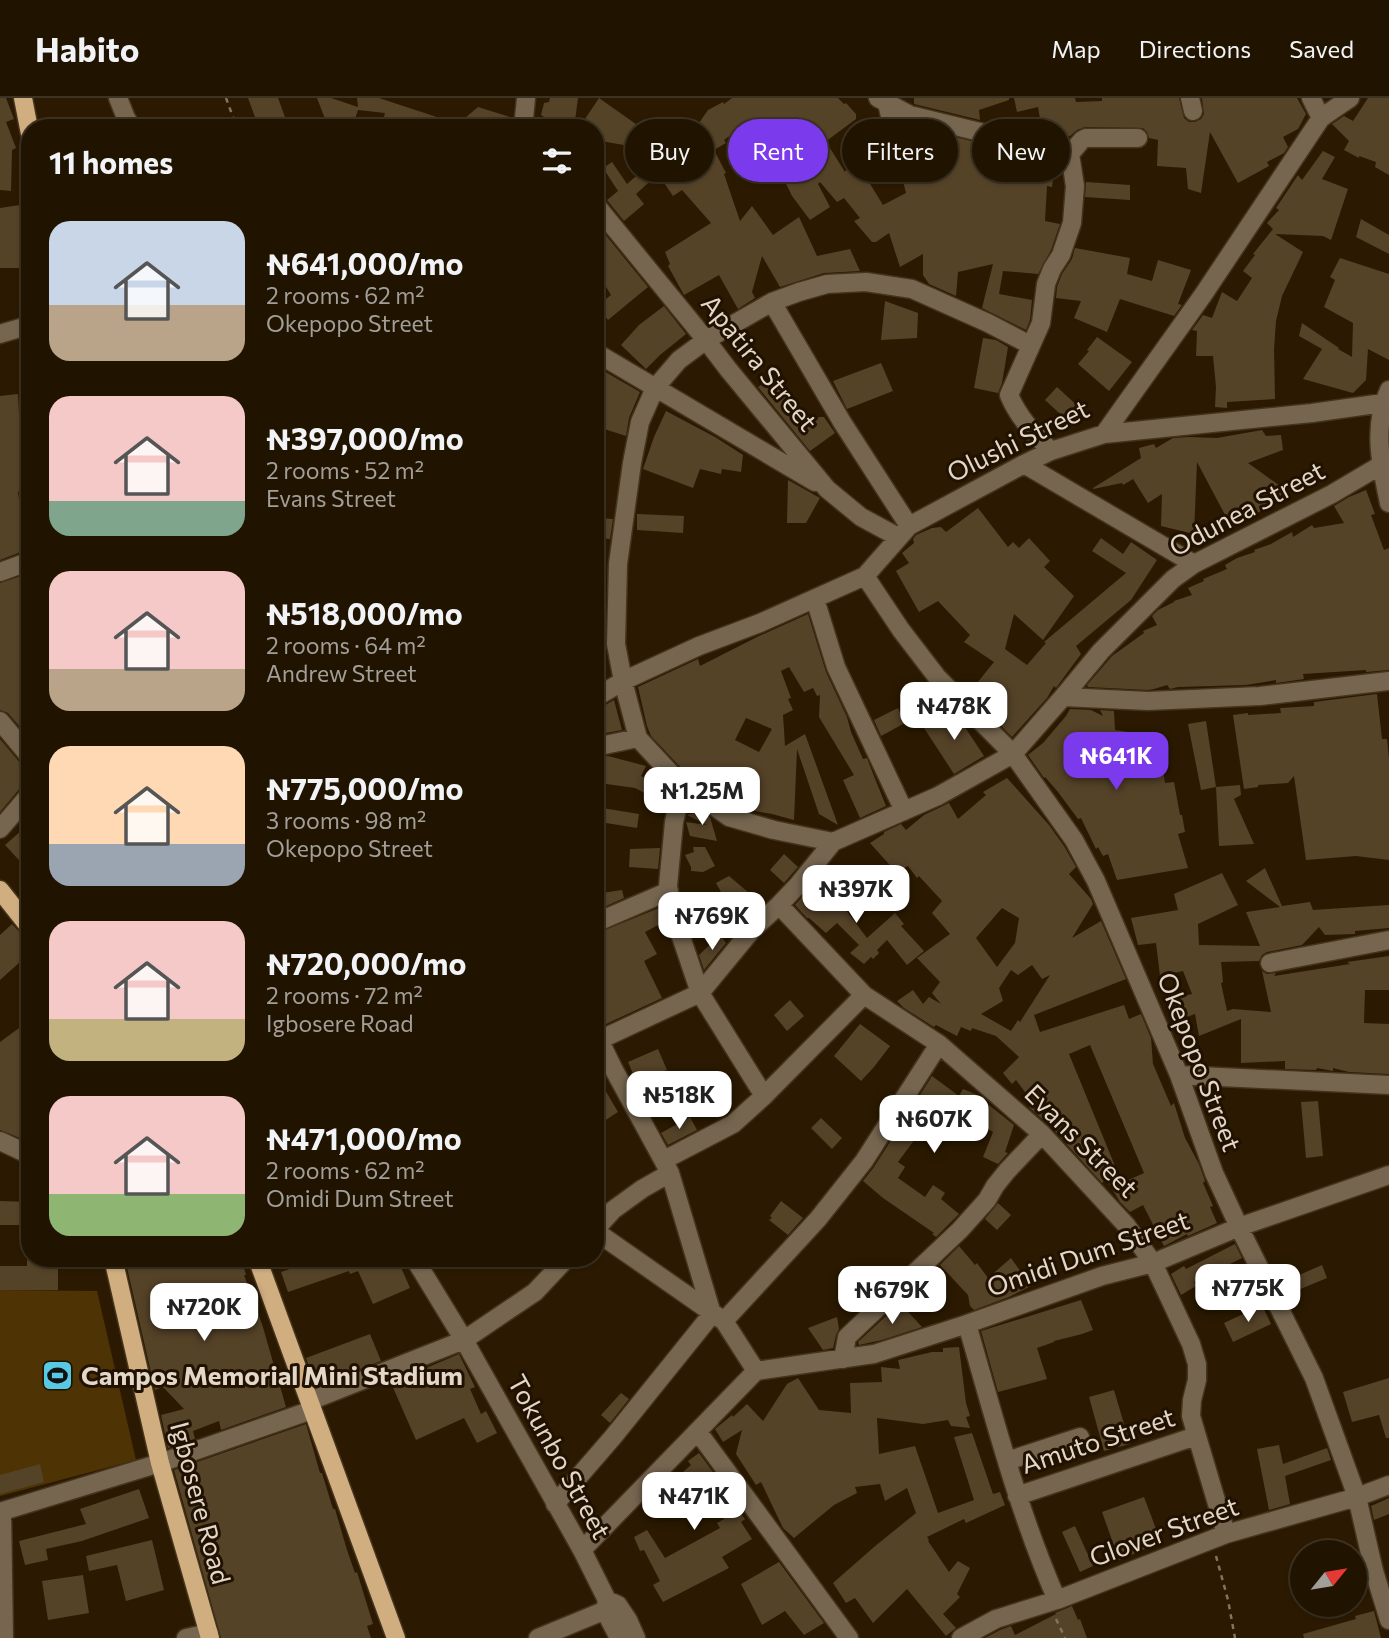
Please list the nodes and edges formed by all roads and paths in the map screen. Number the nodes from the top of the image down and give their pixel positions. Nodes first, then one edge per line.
1 (23, 98) edge
2 (118, 98) edge
3 (226, 98) edge
4 (1311, 98) edge
5 (1350, 98) edge
6 (885, 100) edge
7 (1321, 118) junction
8 (27, 119) edge
9 (127, 119) edge
10 (234, 119) edge
11 (890, 119) edge
12 (972, 130) edge
13 (1138, 138) dead end
14 (1070, 154) joint
15 (604, 215) edge
16 (772, 302) junction
17 (21, 328) edge
18 (0, 334) edge
19 (706, 340) junction
20 (1030, 345) junction
21 (604, 357) edge
22 (655, 388) junction
23 (1386, 397) edge
24 (1104, 434) junction
25 (1052, 452) junction
26 (1024, 464) junction
27 (1381, 465) junction
28 (827, 489) junction
29 (1389, 503) edge
30 (903, 531) junction
31 (21, 564) edge
32 (1194, 564) junction
33 (0, 572) edge
34 (865, 576) junction
35 (815, 599) junction
36 (623, 681) junction
37 (1389, 681) edge
38 (604, 693) edge
39 (1063, 697) junction
40 (0, 721) edge
41 (638, 738) junction
42 (604, 745) edge
43 (21, 746) edge
44 (1013, 754) junction
45 (676, 779) junction
46 (21, 804) edge
47 (904, 811) junction
48 (0, 829) edge
49 (833, 842) junction
50 (0, 890) edge
51 (668, 891) junction
52 (779, 905) junction
53 (21, 917) edge
54 (604, 919) edge
55 (1389, 940) edge
56 (1270, 963) dead end
57 (700, 993) junction
58 (864, 995) junction
59 (604, 1034) edge
60 (939, 1044) junction
61 (604, 1050) edge
62 (1179, 1075) junction
63 (1389, 1086) edge
64 (764, 1096) junction
65 (1042, 1134) junction
66 (0, 1141) edge
67 (21, 1151) edge
68 (667, 1166) junction
69 (1389, 1175) edge
70 (604, 1220) edge
71 (1239, 1227) junction
72 (604, 1237) edge
73 (1153, 1263) junction
74 (115, 1267) edge
75 (260, 1267) edge
76 (419, 1267) edge
77 (559, 1267) edge
78 (718, 1317) junction
79 (967, 1324) junction
80 (464, 1340) junction
81 (843, 1359) junction
82 (756, 1371) junction
83 (311, 1406) junction
84 (698, 1432) junction
85 (1196, 1436) junction
86 (1080, 1437) dead end
87 (1007, 1461) junction
88 (160, 1462) junction
89 (1389, 1485) edge
90 (1017, 1496) junction
91 (1357, 1497) junction
92 (555, 1504) junction
93 (1, 1511) edge
94 (1219, 1537) junction
95 (582, 1550) junction
96 (1057, 1600) junction
97 (610, 1605) junction
98 (1389, 1620) edge
99 (209, 1636) edge
100 (4, 1638) edge
101 (186, 1638) edge
102 (396, 1638) edge
103 (538, 1638) edge
104 (619, 1638) edge
105 (636, 1638) edge
106 (849, 1638) edge
107 (961, 1638) edge
108 (1065, 1638) edge
109 (1235, 1638) edge

1 - 8 main road
2 - 9 street
3 - 10 path
4 - 7 street
5 - 7 street, Olushi Street
6 - 11 street
6 - 12 street
7 - 24 street, Olushi Street
13 - 14 street
14 - 20 street
15 - 19 street, Apatira Street
16 - 19 street
16 - 20 street
16 - 30 street
17 - 18 street
19 - 22 street
19 - 28 street, Apatira Street
20 - 25 street
21 - 22 street
22 - 28 street
22 - 36 street
23 - 24 street
23 - 27 street
24 - 25 street, Olushi Street
25 - 26 street, Olushi Street
26 - 30 street, Olushi Street
26 - 32 street
27 - 29 street
27 - 32 street, Odunea Street
28 - 30 street, Apatira Street
30 - 34 street, Olushi Street
31 - 33 street
32 - 39 street, Odunea Street
34 - 35 street, Olushi Street
34 - 44 street, Okepopo Street
35 - 36 street, Olushi Street
35 - 47 street
36 - 38 street, Olushi Street
36 - 41 street
37 - 39 street
39 - 44 street, Odunea Street
40 - 43 street
41 - 42 street
41 - 45 street
44 - 47 street, Odunea Street
44 - 62 street, Okepopo Street
45 - 49 street
45 - 51 street
46 - 48 street
47 - 49 street, Odunea Street
49 - 52 street, Odunea Street
50 - 53 main road
51 - 54 street
51 - 57 street
52 - 57 street, Odunea Street
52 - 58 street, Evans Street
55 - 56 street
57 - 59 street, Odunea Street
57 - 64 street
58 - 60 street, Evans Street
58 - 64 street
60 - 65 street, Evans Street
60 - 78 street
61 - 68 street
62 - 63 street
62 - 71 street, Okepopo Street
64 - 68 street
65 - 73 street, Evans Street
65 - 81 street
66 - 67 street
68 - 70 street
68 - 78 street
69 - 71 street, Omidi Dum Street
71 - 73 street, Omidi Dum Street
71 - 91 street, Okepopo Street
72 - 78 street
73 - 79 street, Omidi Dum Street
73 - 85 street, Evans Street
74 - 88 main road, Igbosere Road
75 - 83 main road
76 - 80 street, Tokunbo Street
77 - 80 street
78 - 82 street
78 - 92 street
79 - 81 street, Omidi Dum Street
79 - 87 street
80 - 83 street
80 - 92 street, Tokunbo Street
81 - 82 street, Omidi Dum Street
82 - 84 street
83 - 88 street
83 - 102 main road
84 - 95 street
84 - 106 street
85 - 90 street, Amuto Street
85 - 94 street, Evans Street
86 - 87 street
87 - 90 street
88 - 93 street
88 - 99 main road, Igbosere Road
89 - 91 street, Glover Street
90 - 96 street
91 - 94 street, Glover Street
91 - 98 street, Okepopo Street
92 - 95 street, Tokunbo Street
93 - 100 street
94 - 96 street, Glover Street
94 - 109 path
95 - 97 street, Tokunbo Street
96 - 107 street, Glover Street
96 - 108 path
97 - 103 street
97 - 104 street, Tokunbo Street
97 - 105 street, Tokunbo Street
99 - 101 street

